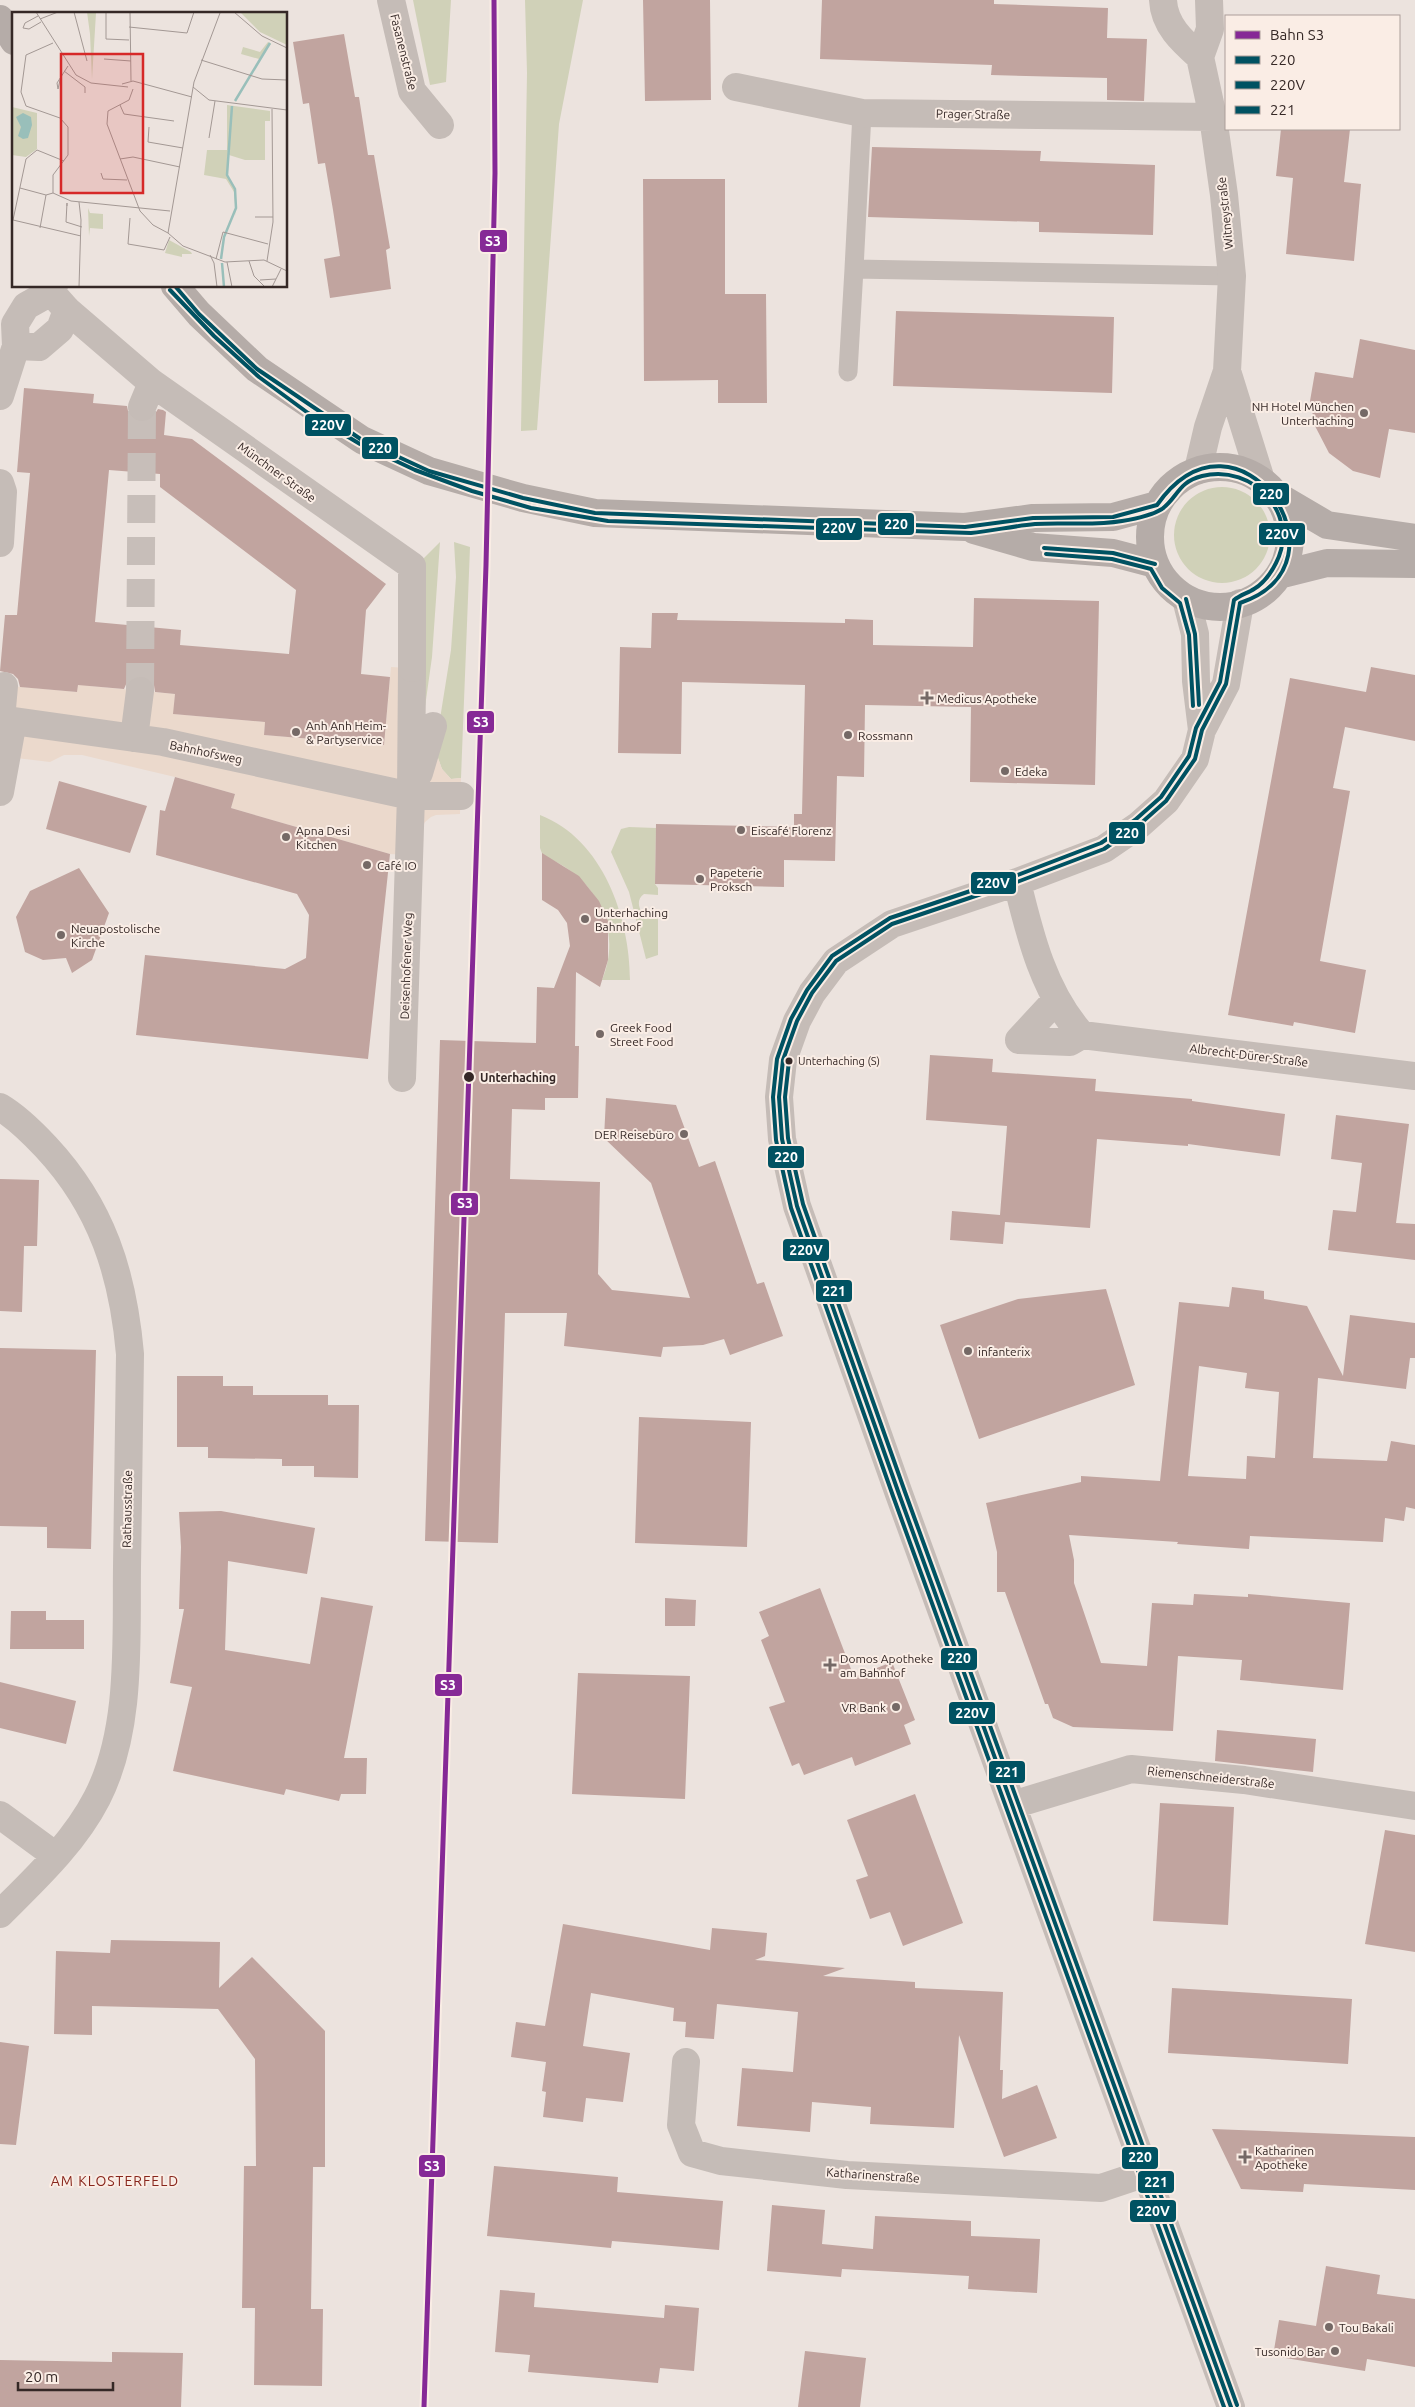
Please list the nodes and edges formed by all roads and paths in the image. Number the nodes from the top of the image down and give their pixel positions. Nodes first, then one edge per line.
1 (391, 0) edge
2 (1163, 0) edge
3 (1209, 0) edge
4 (0, 19) edge
5 (12, 38) edge
6 (1200, 57) junction
7 (736, 87) dead end
8 (862, 113) junction
9 (1213, 118) junction
10 (440, 125) dead end
11 (854, 268) junction
12 (1232, 276) junction
13 (177, 288) edge
14 (57, 296) edge
15 (16, 346) junction
16 (1227, 371) junction
17 (848, 372) dead end
18 (152, 383) junction
19 (0, 396) edge
20 (142, 407) tunnel mouth
21 (1198, 470) junction
22 (0, 484) edge
23 (1268, 487) junction
24 (1157, 505) junction
25 (965, 527) junction
26 (1415, 538) edge
27 (0, 543) edge
28 (1155, 564) junction
29 (1415, 564) edge
30 (1279, 575) junction
31 (1186, 599) junction
32 (1240, 603) junction
33 (412, 668) joint
34 (4, 686) dead end
35 (140, 690) tunnel mouth
36 (4, 722) edge
37 (433, 726) dead end
38 (1202, 730) junction
39 (134, 738) junction
40 (0, 792) edge
41 (410, 796) junction
42 (455, 801) dead end
43 (1017, 882) junction
44 (1056, 1000) junction
45 (1082, 1035) junction
46 (1415, 1076) edge
47 (402, 1078) dead end
48 (0, 1107) edge
49 (1012, 1805) junction
50 (1415, 1806) edge
51 (0, 1815) edge
52 (56, 1856) junction
53 (0, 1914) edge
54 (686, 2062) dead end
55 (1146, 2173) junction
56 (1231, 2407) edge

1 - 10 street, Fasanenstraße
2 - 6 street
3 - 6 street
4 - 5 main road
6 - 9 street, Witneystraße
7 - 8 street, Prager Straße
8 - 9 street, Prager Straße
8 - 11 lane
9 - 12 street, Witneystraße
11 - 12 lane
11 - 17 lane
12 - 16 street, Witneystraße
13 - 25 main road
14 - 15 street
14 - 15 street
14 - 18 street, Münchner Straße
15 - 19 street
16 - 21 street, Witneystraße
16 - 23 street, Witneystraße
18 - 20 street
18 - 33 street, Münchner Straße
21 - 23 main road
21 - 24 main road
22 - 27 street
23 - 26 main road
23 - 30 main road
24 - 25 main road
24 - 28 main road
25 - 28 main road
28 - 31 main road
29 - 30 main road
30 - 32 main road
31 - 32 main road
31 - 38 street
32 - 38 street
33 - 41 street, Deisenhofener Weg
34 - 36 street
35 - 39 street
36 - 39 street, Bahnhofsweg
36 - 40 street
37 - 41 street
38 - 43 street
39 - 41 street, Bahnhofsweg
41 - 42 street, Bahnhofsweg
41 - 47 street, Deisenhofener Weg
43 - 44 street
43 - 49 street
44 - 45 street
44 - 45 street, Albrecht-Dürer-Straße
45 - 46 street, Albrecht-Dürer-Straße
48 - 52 street, Rathausstraße
49 - 50 street, Riemenschneiderstraße
49 - 55 street
51 - 52 street
52 - 53 street, Rathausstraße
54 - 55 street, Katharinenstraße
55 - 56 street

